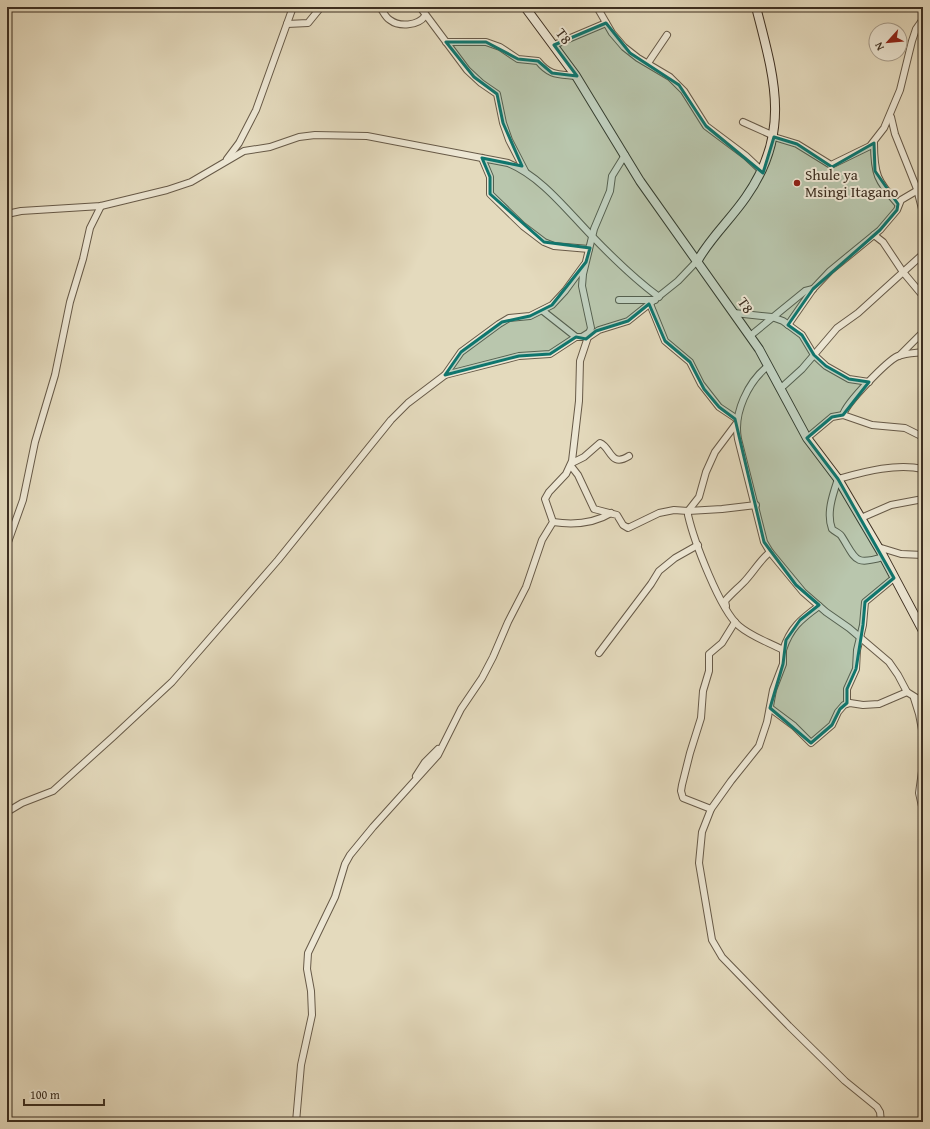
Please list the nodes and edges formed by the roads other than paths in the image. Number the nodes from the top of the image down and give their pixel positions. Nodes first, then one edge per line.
1 (293, 7) edge
2 (321, 7) edge
3 (380, 7) edge
4 (420, 7) edge
5 (525, 7) edge
6 (597, 7) edge
7 (756, 7) edge
8 (425, 16) junction
9 (923, 19) edge
10 (606, 23) junction
11 (287, 24) junction
12 (667, 35) dead end
13 (446, 42) junction
14 (554, 45) junction
15 (648, 63) junction
16 (576, 76) junction
17 (891, 113) junction
18 (743, 122) dead end
19 (774, 136) junction
20 (874, 143) junction
21 (625, 155) junction
22 (482, 158) junction
23 (224, 163) junction
24 (762, 171) junction
25 (526, 172) junction
26 (920, 188) edge
27 (898, 204) junction
28 (101, 206) junction
29 (7, 214) edge
30 (923, 214) edge
31 (874, 235) junction
32 (593, 237) junction
33 (589, 249) junction
34 (923, 254) edge
35 (698, 260) junction
36 (586, 262) junction
37 (903, 272) junction
38 (813, 289) junction
39 (923, 296) edge
40 (657, 299) junction
41 (619, 300) dead end
42 (650, 304) junction
43 (543, 311) junction
44 (734, 313) junction
45 (772, 317) junction
46 (788, 325) junction
47 (923, 332) edge
48 (590, 334) junction
49 (750, 336) junction
50 (578, 337) junction
51 (584, 348) junction
52 (923, 352) edge
53 (814, 355) junction
54 (899, 356) junction
55 (768, 366) junction
56 (445, 376) junction
57 (869, 382) junction
58 (780, 389) junction
59 (843, 415) junction
60 (736, 422) junction
61 (923, 437) edge
62 (807, 438) junction
63 (629, 456) dead end
64 (571, 465) junction
65 (923, 469) edge
66 (838, 479) junction
67 (923, 498) edge
68 (756, 505) junction
69 (688, 511) junction
70 (611, 513) junction
71 (861, 518) junction
72 (552, 522) junction
73 (7, 545) edge
74 (698, 545) junction
75 (878, 546) junction
76 (770, 552) junction
77 (923, 555) edge
78 (883, 557) junction
79 (894, 578) junction
80 (726, 606) junction
81 (819, 606) junction
82 (735, 622) junction
83 (923, 631) edge
84 (861, 638) junction
85 (783, 650) junction
86 (599, 653) dead end
87 (907, 692) junction
88 (914, 698) junction
89 (923, 702) edge
90 (847, 703) junction
91 (770, 708) junction
92 (923, 735) edge
93 (923, 764) edge
94 (711, 809) junction
95 (923, 811) edge
96 (7, 812) edge
97 (296, 1122) edge
98 (881, 1122) edge

1 - 11 street
2 - 11 street
3 - 8 street
4 - 8 street
5 - 14 street, T8
6 - 10 street
7 - 19 street
8 - 13 street
9 - 17 street
10 - 14 street
10 - 15 street
11 - 23 street
12 - 15 street
13 - 16 street
13 - 25 street
14 - 16 street, T8
15 - 24 street
16 - 21 street, T8
17 - 20 street
17 - 26 street
18 - 19 street
19 - 20 street
19 - 24 street
20 - 27 street
21 - 32 street
21 - 35 street, T8
22 - 23 street
22 - 25 street
22 - 33 street
23 - 28 street
24 - 35 street
25 - 32 street
26 - 27 street
26 - 30 street
27 - 31 street
28 - 29 street
28 - 73 street
31 - 37 street
31 - 38 street
32 - 33 street
32 - 40 street
33 - 36 street
34 - 37 street
35 - 40 street
35 - 44 street, T8
36 - 43 street
36 - 48 street
37 - 39 street
37 - 53 street
38 - 45 street
38 - 46 street
40 - 41 street
40 - 42 street
42 - 48 street
42 - 60 street
43 - 50 street
43 - 56 street
44 - 45 street
44 - 49 street, T8
45 - 46 street
45 - 49 street
46 - 53 street
47 - 54 street
48 - 50 street
48 - 51 street
49 - 55 street, T8
50 - 51 street
50 - 56 street
51 - 64 street
52 - 54 street
53 - 57 street
53 - 58 street
54 - 57 street
55 - 58 street, T8
55 - 60 street
56 - 96 street
57 - 59 street
58 - 62 street, T8
59 - 61 street
59 - 62 street
60 - 68 street
60 - 69 street
62 - 66 street, T8
63 - 64 street
64 - 70 street
64 - 72 street
65 - 66 street
66 - 71 street, T8
66 - 78 street
67 - 71 street
68 - 69 street
68 - 76 street
69 - 70 street
69 - 74 street
70 - 72 street
71 - 75 street, T8
72 - 97 street
74 - 80 street
74 - 86 street
75 - 77 street
75 - 78 street, T8
76 - 80 street
76 - 81 street
78 - 79 street, T8
79 - 83 street, T8
79 - 84 street
80 - 82 street
81 - 84 street
81 - 85 street
82 - 85 street
82 - 94 street
84 - 87 street
84 - 90 street
85 - 91 street
87 - 88 street
87 - 90 street
88 - 89 street
88 - 92 street
90 - 91 street
91 - 94 street
93 - 95 street
94 - 98 street

